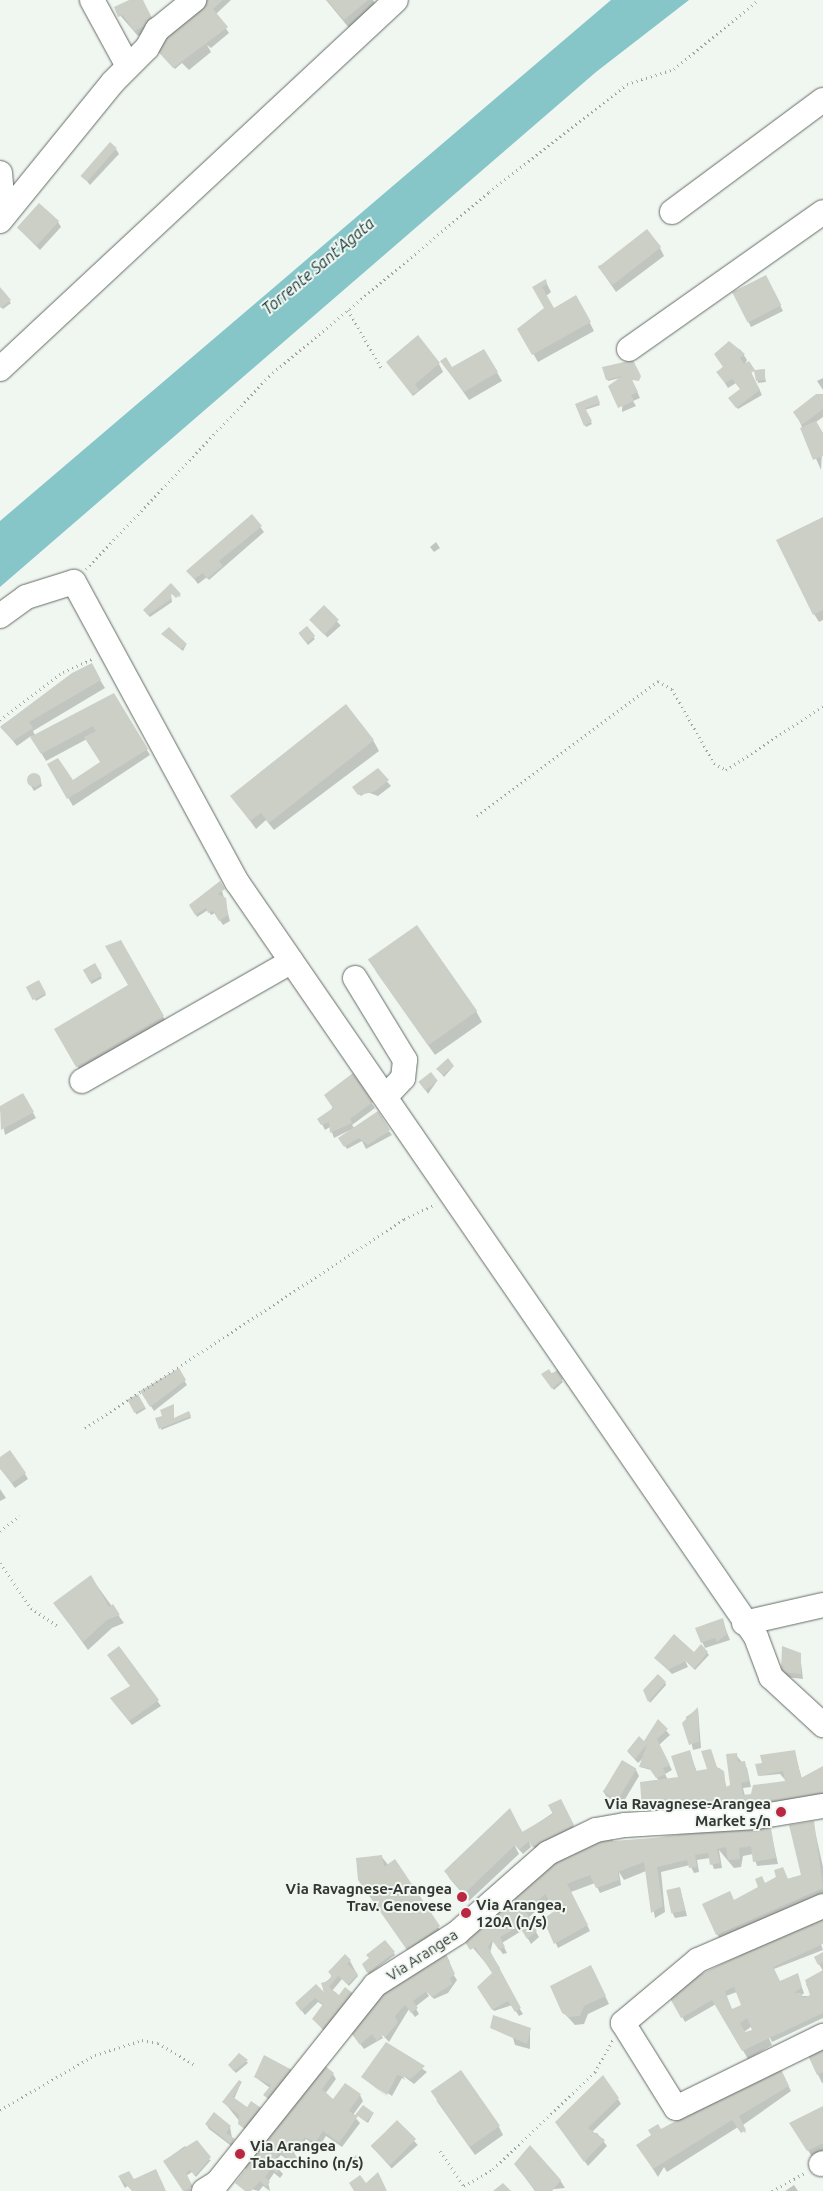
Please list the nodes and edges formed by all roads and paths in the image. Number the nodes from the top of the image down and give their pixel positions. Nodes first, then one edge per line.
1 (92, 0) edge
2 (194, 0) edge
3 (396, 0) edge
4 (758, 0) edge
5 (128, 66) junction
6 (823, 100) edge
7 (0, 173) edge
8 (672, 212) dead end
9 (823, 212) edge
10 (1, 213) edge
11 (348, 310) junction
12 (629, 349) dead end
13 (0, 369) edge
14 (382, 369) dead end
15 (74, 582) junction
16 (0, 616) edge
17 (110, 651) junction
18 (823, 706) edge
19 (0, 720) edge
20 (477, 816) dead end
21 (291, 962) junction
22 (355, 978) dead end
23 (82, 1081) dead end
24 (386, 1096) junction
25 (451, 1197) junction
26 (85, 1428) dead end
27 (20, 1516) dead end
28 (0, 1531) edge
29 (0, 1563) edge
30 (823, 1605) edge
31 (744, 1623) junction
32 (58, 1626) dead end
33 (823, 1724) edge
34 (823, 1806) edge
35 (823, 1906) edge
36 (623, 2023) junction
37 (823, 2036) edge
38 (195, 2065) dead end
39 (0, 2110) edge
40 (440, 2151) dead end
41 (822, 2163) edge
42 (204, 2191) edge
43 (772, 2191) edge

1 - 5 street
2 - 5 street
3 - 13 street
4 - 11 path
5 - 10 street
6 - 8 street
7 - 10 street
9 - 12 street
11 - 14 path
11 - 15 path
15 - 16 street
15 - 17 street
17 - 19 path
17 - 21 street
18 - 20 path
21 - 23 street
21 - 24 street
22 - 24 street
24 - 25 street
25 - 26 path
25 - 31 street
27 - 28 path
29 - 32 path
30 - 31 street
31 - 33 street
34 - 42 street, Via Arangea
35 - 36 street
36 - 37 street
36 - 40 path
38 - 39 path
41 - 43 path

